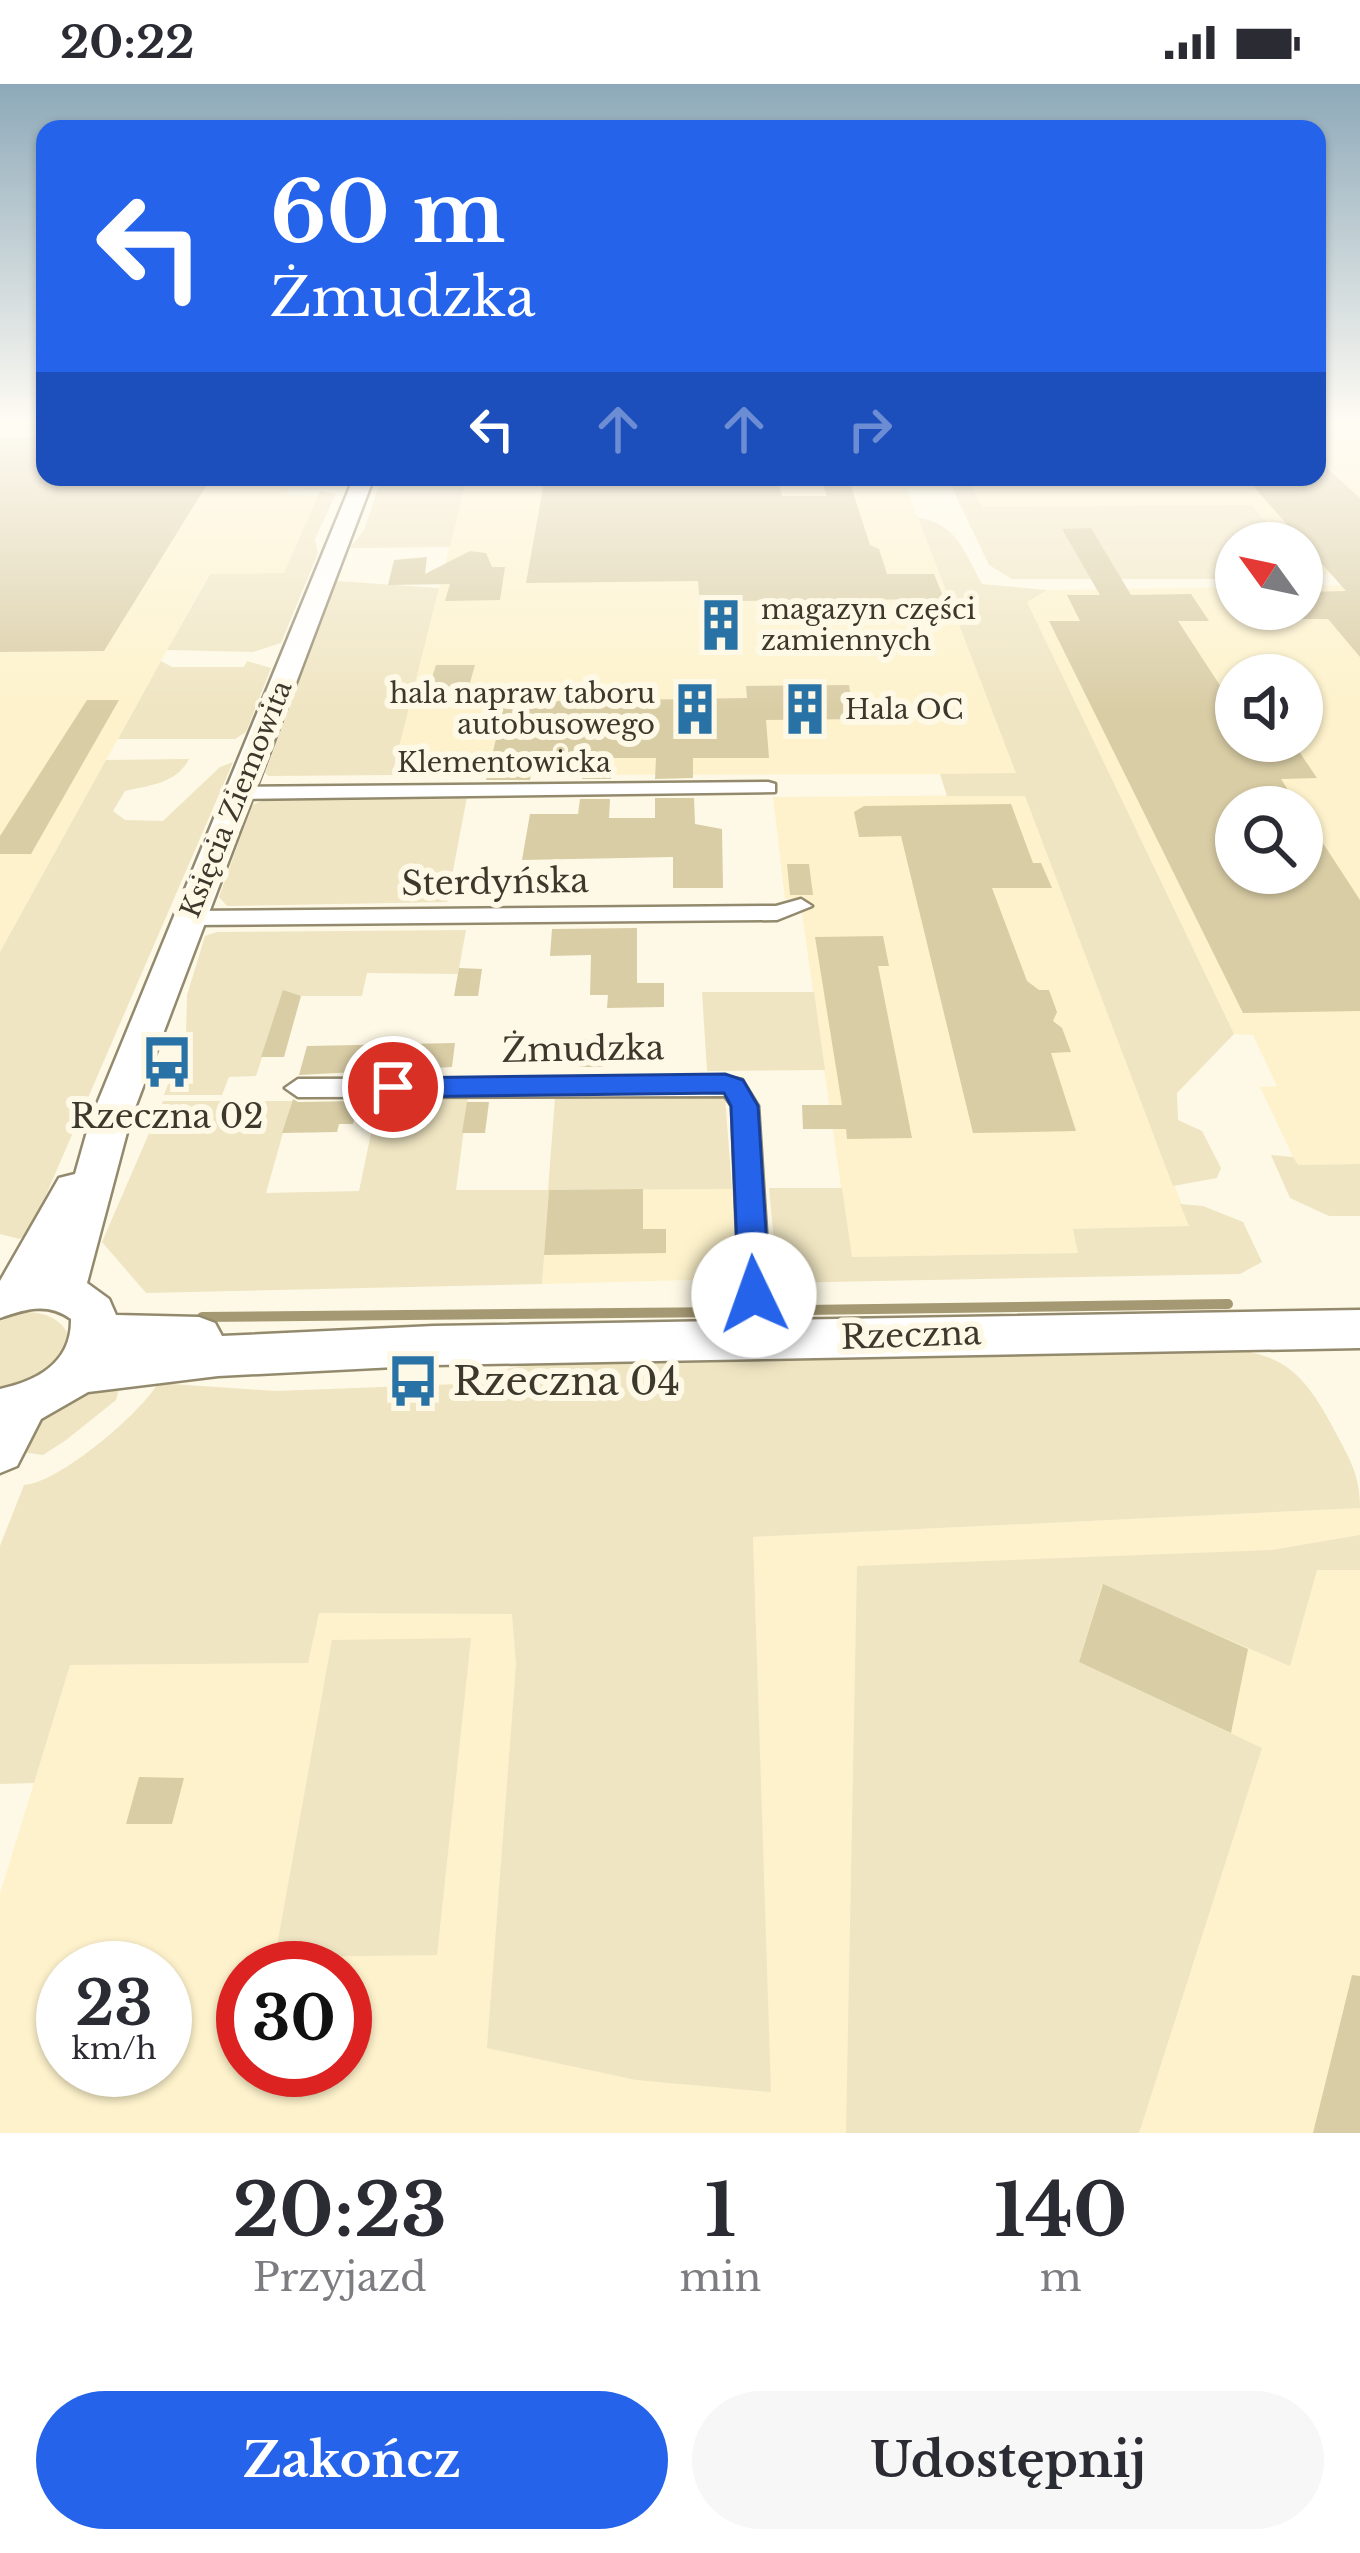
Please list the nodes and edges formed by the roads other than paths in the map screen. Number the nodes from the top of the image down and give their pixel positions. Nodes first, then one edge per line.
1 (347, 520) edge
2 (768, 788) dead end
3 (240, 793) junction
4 (801, 906) dead end
5 (188, 919) junction
6 (298, 1088) dead end
7 (27, 1295) edge
8 (1360, 1329) edge
9 (757, 1340) junction
10 (86, 1354) junction
11 (11, 1408) edge
12 (0, 1451) edge

1 - 3 street, Księcia Ziemowita
2 - 3 street, Klementowicka
3 - 5 street, Księcia Ziemowita
4 - 5 street, Sterdyńska
5 - 7 street, Księcia Ziemowita
6 - 9 street, Żmudzka
7 - 10 street
8 - 9 street, Rzeczna
9 - 10 street, Rzeczna
10 - 11 street
11 - 12 street

